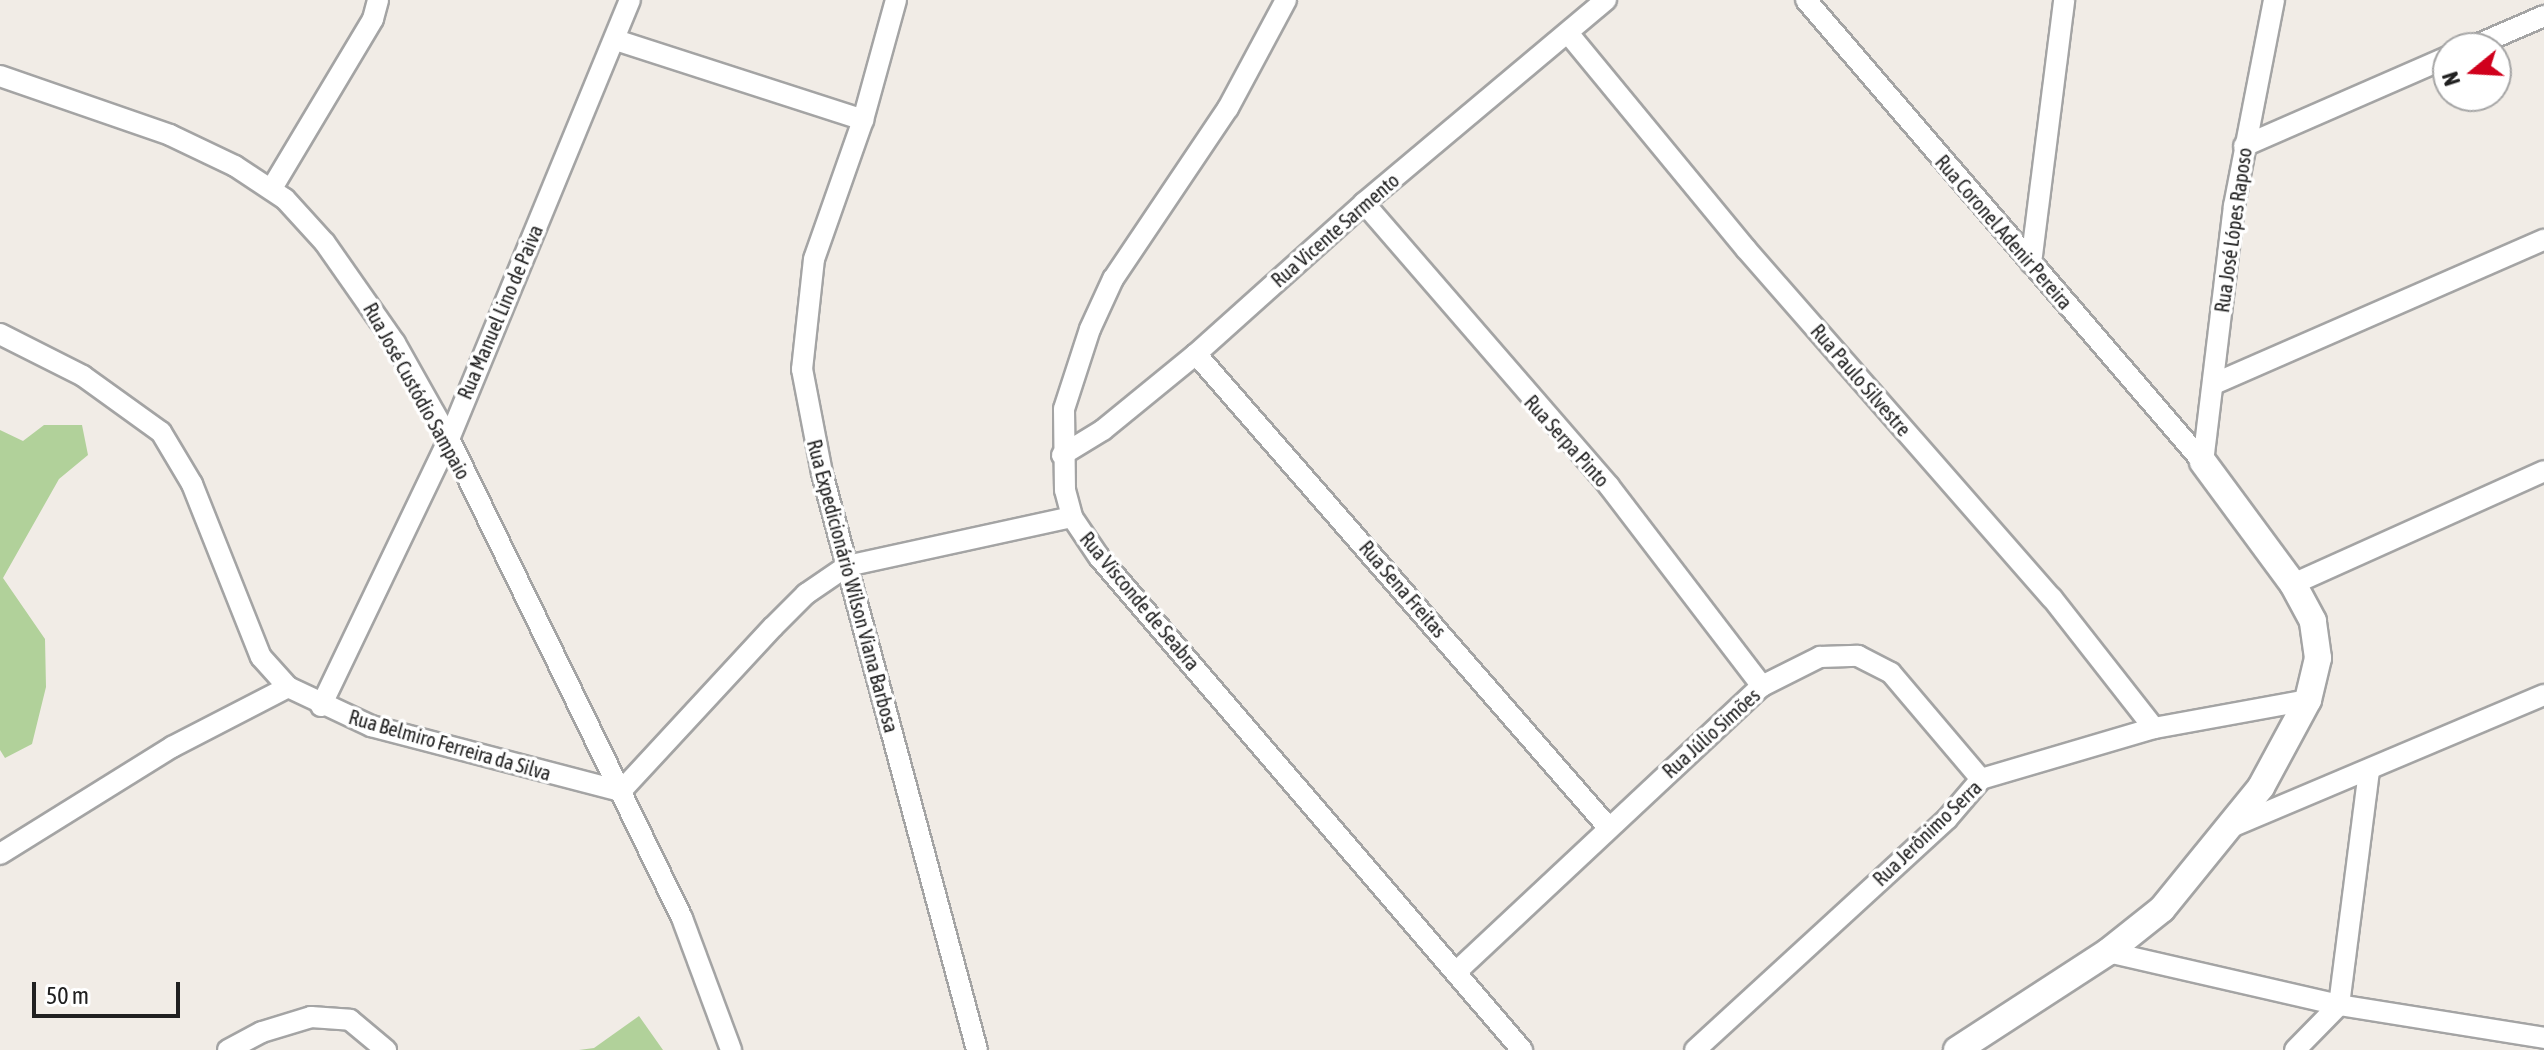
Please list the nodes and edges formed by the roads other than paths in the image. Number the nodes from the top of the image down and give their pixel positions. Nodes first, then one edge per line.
1 (378, 0) edge
2 (630, 0) edge
3 (896, 0) edge
4 (1286, 0) edge
5 (1606, 0) edge
6 (1806, 0) edge
7 (2064, 0) edge
8 (2274, 0) edge
9 (2544, 16) edge
10 (2507, 32) edge
11 (1568, 33) junction
12 (616, 40) junction
13 (2432, 64) edge
14 (0, 76) edge
15 (863, 120) junction
16 (2244, 146) junction
17 (272, 188) junction
18 (1364, 203) junction
19 (2544, 240) edge
20 (2031, 263) junction
21 (0, 334) edge
22 (1196, 354) junction
23 (2216, 383) junction
24 (449, 439) junction
25 (1062, 455) junction
26 (2203, 462) junction
27 (2544, 471) edge
28 (1072, 517) junction
29 (847, 566) junction
30 (2293, 584) junction
31 (1762, 686) junction
32 (288, 687) junction
33 (2544, 695) edge
34 (2308, 700) junction
35 (321, 706) junction
36 (2154, 728) junction
37 (2369, 770) junction
38 (1981, 779) junction
39 (621, 791) junction
40 (1608, 827) junction
41 (2229, 828) junction
42 (0, 854) edge
43 (2108, 952) junction
44 (1456, 972) junction
45 (2339, 1005) junction
46 (2544, 1038) edge
47 (228, 1050) edge
48 (386, 1050) edge
49 (731, 1050) edge
50 (977, 1050) edge
51 (1522, 1050) edge
52 (1695, 1050) edge
53 (1957, 1050) edge
54 (2295, 1050) edge

1 - 17 street
2 - 12 street, Rua Manuel Lino de Paiva
3 - 15 street, Rua Expedicionário Wilson Viana Barbosa
4 - 25 street, Rua Visconde de Seabra
5 - 11 street, Rua Vicente Sarmento
6 - 20 street, Rua Coronel Adenir Pereira
7 - 20 street
8 - 16 street, Rua José Lópes Raposo
9 - 10 street
11 - 18 street, Rua Vicente Sarmento
11 - 36 street, Rua Paulo Silvestre
12 - 15 street
12 - 24 street, Rua Manuel Lino de Paiva
13 - 16 street
14 - 17 street, Rua José Custódio Sampaio
15 - 29 street, Rua Expedicionário Wilson Viana Barbosa
16 - 23 street, Rua José Lópes Raposo
17 - 24 street, Rua José Custódio Sampaio
18 - 22 street, Rua Vicente Sarmento
18 - 31 street, Rua Serpa Pinto
19 - 23 street
20 - 26 street, Rua Coronel Adenir Pereira
21 - 32 street, Rua Belmiro Ferreira da Silva
22 - 25 street, Rua Vicente Sarmento
22 - 40 street, Rua Sena Freitas
23 - 26 street, Rua José Lópes Raposo
24 - 35 street, Rua Manuel Lino de Paiva
24 - 39 street, Rua José Custódio Sampaio
25 - 28 street, Rua Visconde de Seabra
26 - 30 street
27 - 30 street
28 - 29 street
28 - 44 street, Rua Visconde de Seabra
29 - 39 street
29 - 50 street, Rua Expedicionário Wilson Viana Barbosa
30 - 34 street
31 - 38 street, Rua Júlio Simões
31 - 40 street, Rua Júlio Simões
32 - 35 street, Rua Belmiro Ferreira da Silva
32 - 42 street
33 - 37 street
34 - 36 street, Rua Jerônimo Serra
34 - 41 street
35 - 39 street, Rua Belmiro Ferreira da Silva
36 - 38 street, Rua Jerônimo Serra
37 - 41 street
37 - 45 street
38 - 52 street, Rua Jerônimo Serra
39 - 49 street
40 - 44 street, Rua Júlio Simões
41 - 43 street
43 - 45 street
43 - 53 street
44 - 51 street, Rua Visconde de Seabra
45 - 46 street
45 - 54 street
47 - 48 street

